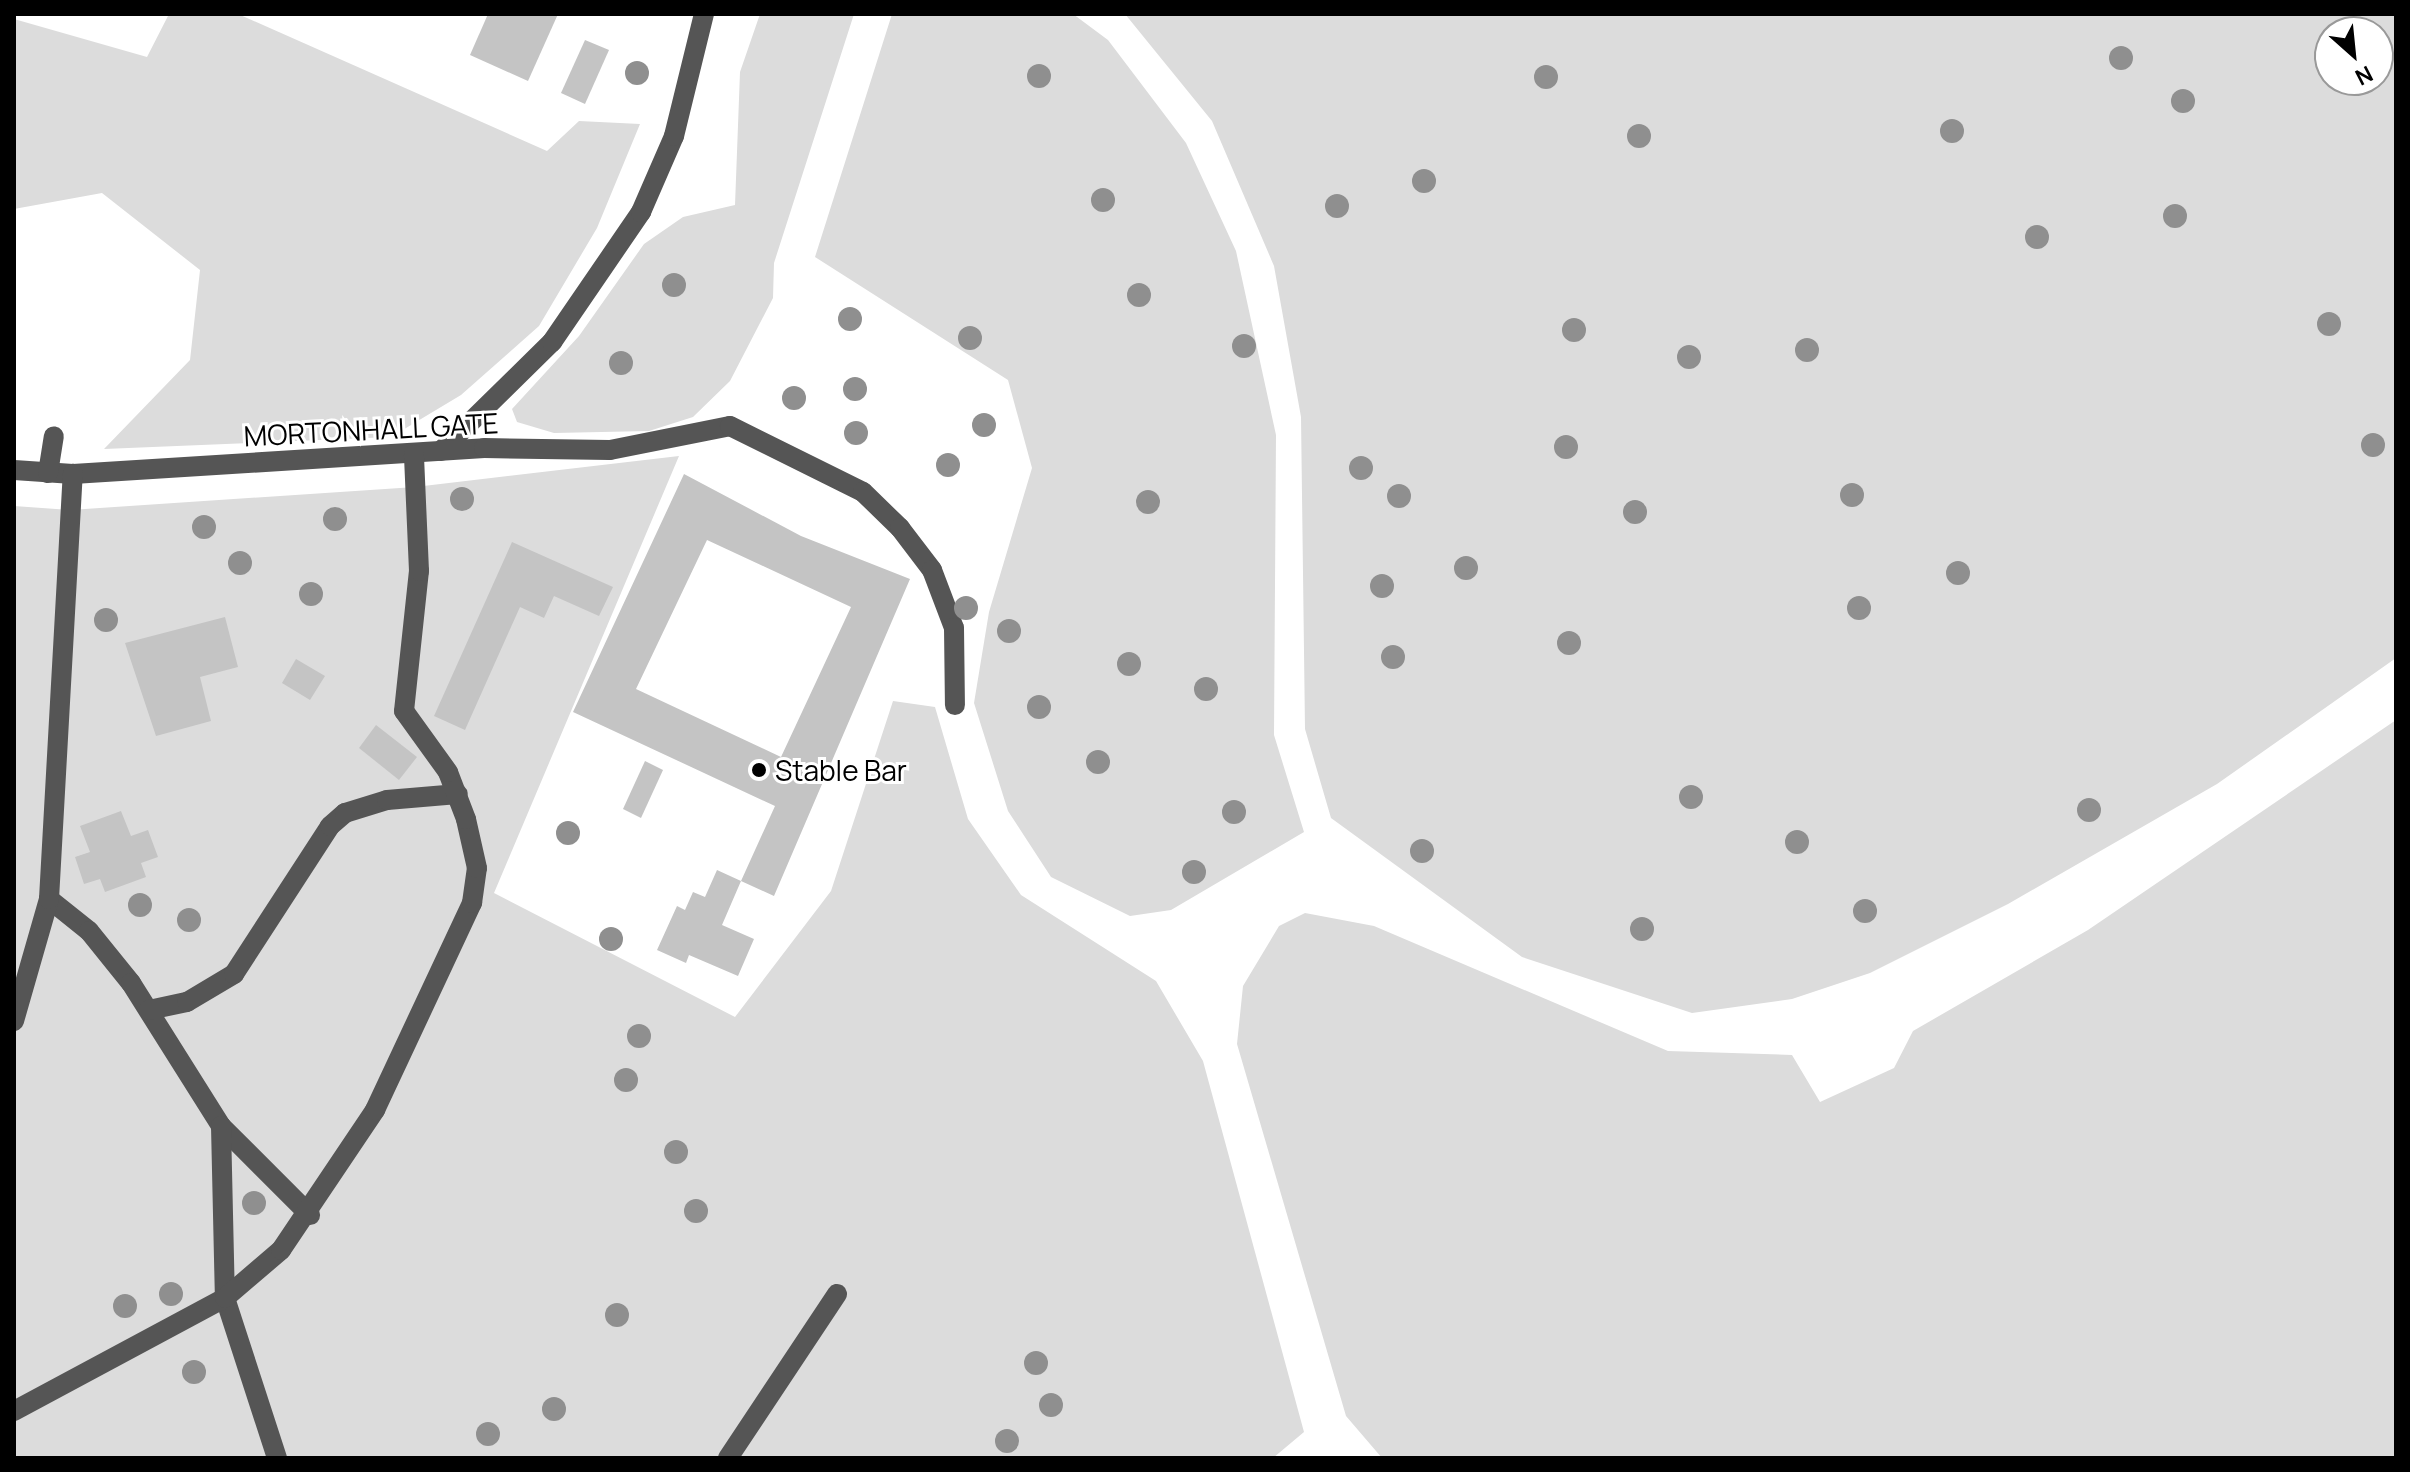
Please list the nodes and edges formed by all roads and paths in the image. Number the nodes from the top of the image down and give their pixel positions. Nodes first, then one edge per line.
1 (704, 14) edge
2 (54, 436) dead end
3 (441, 451) junction
4 (414, 455) junction
5 (14, 470) edge
6 (48, 473) junction
7 (73, 474) junction
8 (955, 705) dead end
9 (458, 794) junction
10 (49, 899) junction
11 (149, 1010) junction
12 (14, 1021) edge
13 (221, 1126) junction
14 (310, 1215) junction
15 (837, 1294) dead end
16 (225, 1298) junction
17 (14, 1411) edge
18 (277, 1458) edge
19 (728, 1458) edge

1 - 3 lane
2 - 6 lane
3 - 4 lane, MORTONHALL GATE
3 - 8 lane, MORTONHALL GATE
4 - 7 lane, MORTONHALL GATE
4 - 9 lane
5 - 6 lane, MORTONHALL GATE
6 - 7 lane, MORTONHALL GATE
7 - 10 lane
9 - 11 lane
9 - 14 lane
10 - 11 lane
10 - 12 lane
11 - 13 lane
13 - 14 lane
13 - 16 lane
14 - 16 lane
15 - 19 lane
16 - 17 lane
16 - 18 lane

